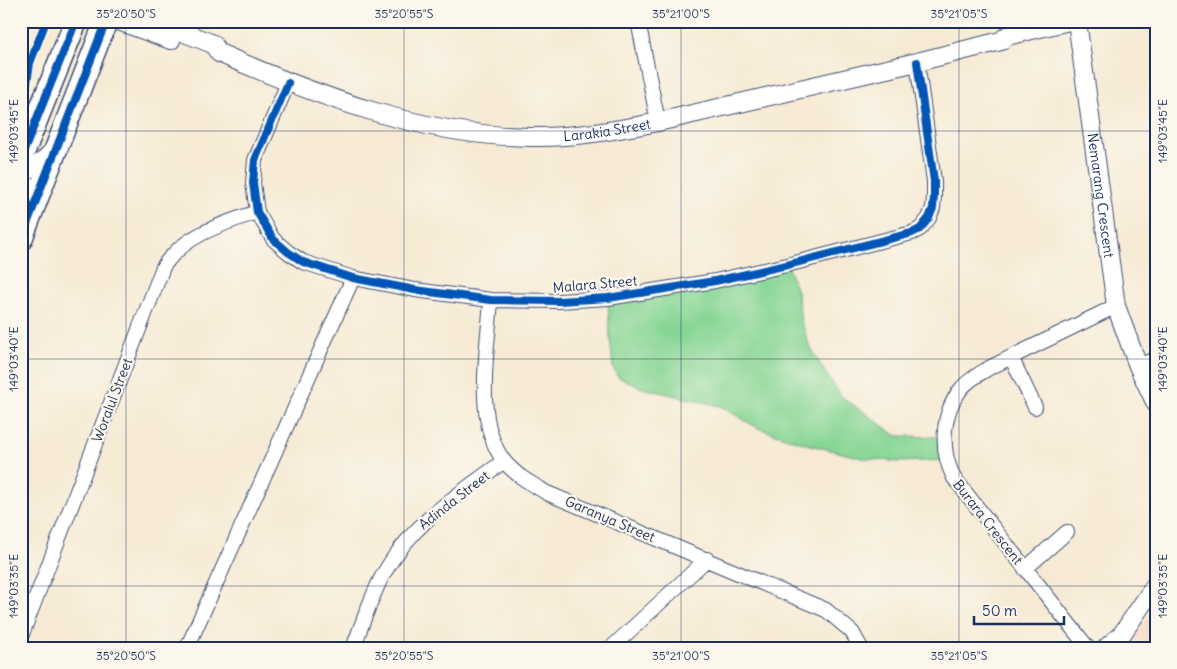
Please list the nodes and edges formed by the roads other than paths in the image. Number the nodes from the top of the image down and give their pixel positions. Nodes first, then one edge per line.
1 (88, 21) edge
2 (106, 21) edge
3 (118, 21) edge
4 (154, 21) edge
5 (638, 21) edge
6 (1075, 25) edge
7 (73, 29) edge
8 (193, 42) junction
9 (917, 62) junction
10 (288, 83) junction
11 (658, 122) junction
12 (27, 132) edge
13 (57, 146) junction
14 (21, 158) edge
15 (21, 170) edge
16 (21, 177) edge
17 (33, 209) junction
18 (257, 212) junction
19 (21, 240) edge
20 (353, 278) junction
21 (491, 300) junction
22 (1116, 306) junction
23 (1011, 357) junction
24 (1156, 359) edge
25 (1138, 366) junction
26 (1156, 385) edge
27 (1156, 404) edge
28 (1035, 407) dead end
29 (504, 461) junction
30 (1067, 532) dead end
31 (707, 559) junction
32 (1025, 569) junction
33 (1156, 584) edge
34 (21, 637) edge
35 (187, 648) edge
36 (353, 648) edge
37 (611, 648) edge
38 (861, 648) edge
39 (1088, 648) edge
40 (1106, 648) edge

1 - 7 street
2 - 13 main road
3 - 8 street, Larakia Street
4 - 8 street, Larakia Street
5 - 11 street
6 - 9 street, Larakia Street
6 - 22 street, Nemarang Crescent
7 - 12 main road
8 - 10 street, Larakia Street
9 - 11 street, Larakia Street
9 - 21 street, Malara Street
10 - 11 street, Larakia Street
10 - 18 street, Malara Street
12 - 14 main road
13 - 15 street
13 - 17 main road
16 - 17 street
17 - 19 main road
18 - 20 street, Malara Street
18 - 34 street, Woralul Street
20 - 21 street, Malara Street
20 - 35 street
21 - 29 street, Garanya Street
22 - 23 street, Burara Crescent
22 - 25 street, Nemarang Crescent
23 - 28 street
23 - 32 street, Burara Crescent
24 - 25 street
25 - 26 street, Nemarang Crescent
25 - 27 street, Nemarang Crescent
29 - 31 street, Garanya Street
29 - 36 street, Adinda Street
30 - 32 street, Burara Crescent
31 - 37 street
31 - 38 street, Garanya Street
32 - 39 street, Burara Crescent
33 - 40 street

